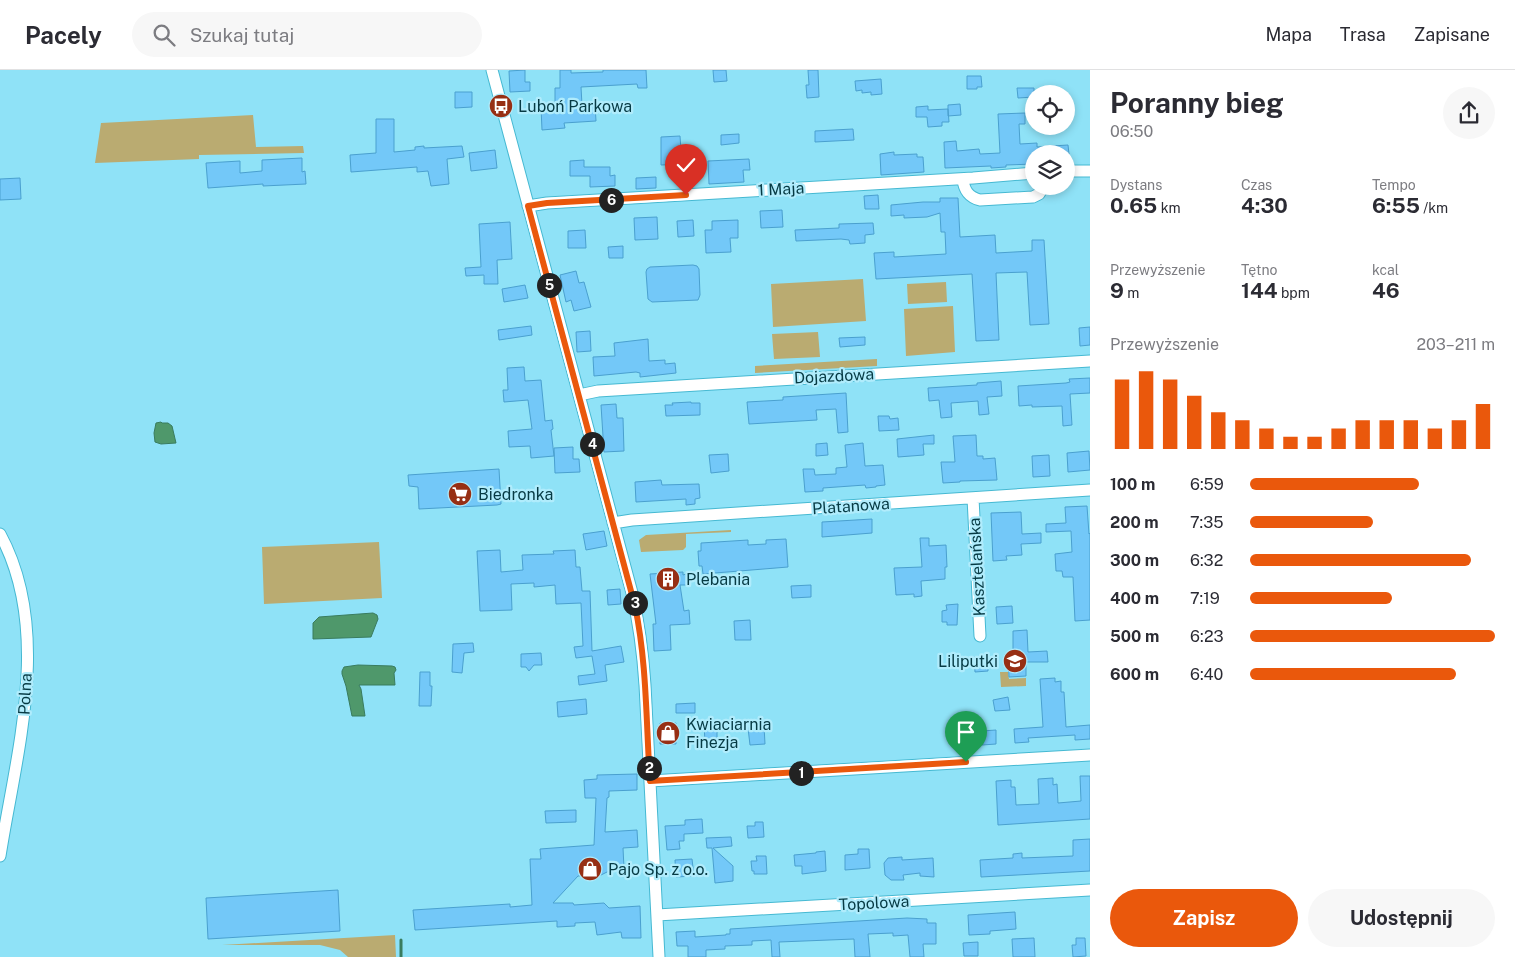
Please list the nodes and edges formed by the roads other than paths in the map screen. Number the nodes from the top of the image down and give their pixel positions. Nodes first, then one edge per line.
1 (492, 70) edge
2 (1075, 171) edge
3 (1090, 171) edge
4 (1025, 174) edge
5 (964, 179) junction
6 (1037, 195) edge
7 (528, 206) junction
8 (1090, 361) edge
9 (579, 395) junction
10 (1090, 490) edge
11 (973, 498) junction
12 (613, 523) junction
13 (0, 534) edge
14 (980, 636) dead end
15 (1090, 755) edge
16 (650, 781) junction
17 (0, 856) edge
18 (1090, 890) edge
19 (657, 915) junction
20 (659, 957) edge

1 - 7 street
2 - 3 street
4 - 5 street, 1 Maja
5 - 6 street
5 - 7 street, 1 Maja
7 - 9 street
8 - 9 street, Dojazdowa
9 - 12 street
10 - 11 street, Platanowa
11 - 12 street, Platanowa
11 - 14 street, Kasztelańska
12 - 16 street
13 - 17 street, Polna
15 - 16 street
16 - 19 street
18 - 19 street, Topolowa
19 - 20 street

